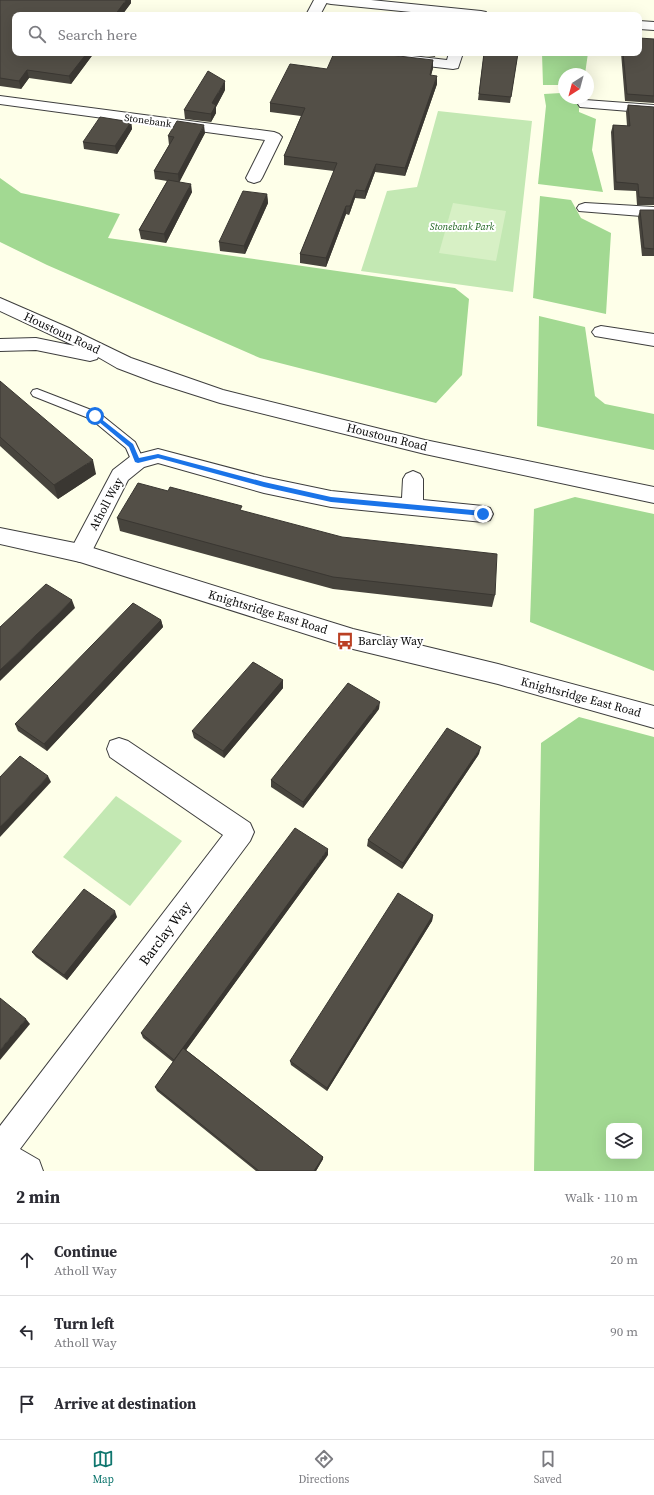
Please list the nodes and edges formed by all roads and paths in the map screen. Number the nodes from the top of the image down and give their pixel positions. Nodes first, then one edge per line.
1 (321, 0) edge
2 (331, 0) edge
3 (315, 12) edge
4 (451, 12) edge
5 (642, 26) edge
6 (654, 26) edge
7 (376, 56) edge
8 (455, 56) edge
9 (0, 100) edge
10 (594, 101) edge
11 (654, 109) edge
12 (254, 178) dead end
13 (585, 208) dead end
14 (654, 212) edge
15 (0, 304) edge
16 (601, 332) dead end
17 (654, 340) edge
18 (0, 345) edge
19 (124, 363) junction
20 (37, 393) dead end
21 (138, 460) junction
22 (413, 479) dead end
23 (654, 495) edge
24 (412, 507) junction
25 (483, 514) dead end
26 (0, 536) edge
27 (80, 553) junction
28 (654, 717) edge
29 (119, 750) dead end
30 (0, 1151) edge
31 (0, 1155) edge
32 (28, 1171) edge

1 - 3 street
2 - 4 street
5 - 6 street
7 - 8 street
9 - 12 street, Stonebank
10 - 11 street
13 - 14 street
15 - 19 street, Houstoun Road
16 - 17 street
18 - 19 street, Houstoun Road
19 - 23 street, Houstoun Road
20 - 21 lane
21 - 24 street, Atholl Way
21 - 27 street, Atholl Way
22 - 24 street
24 - 25 street, Atholl Way
26 - 27 street, Knightsridge East Road
27 - 28 street, Knightsridge East Road
29 - 30 street, Barclay Way
31 - 32 street

